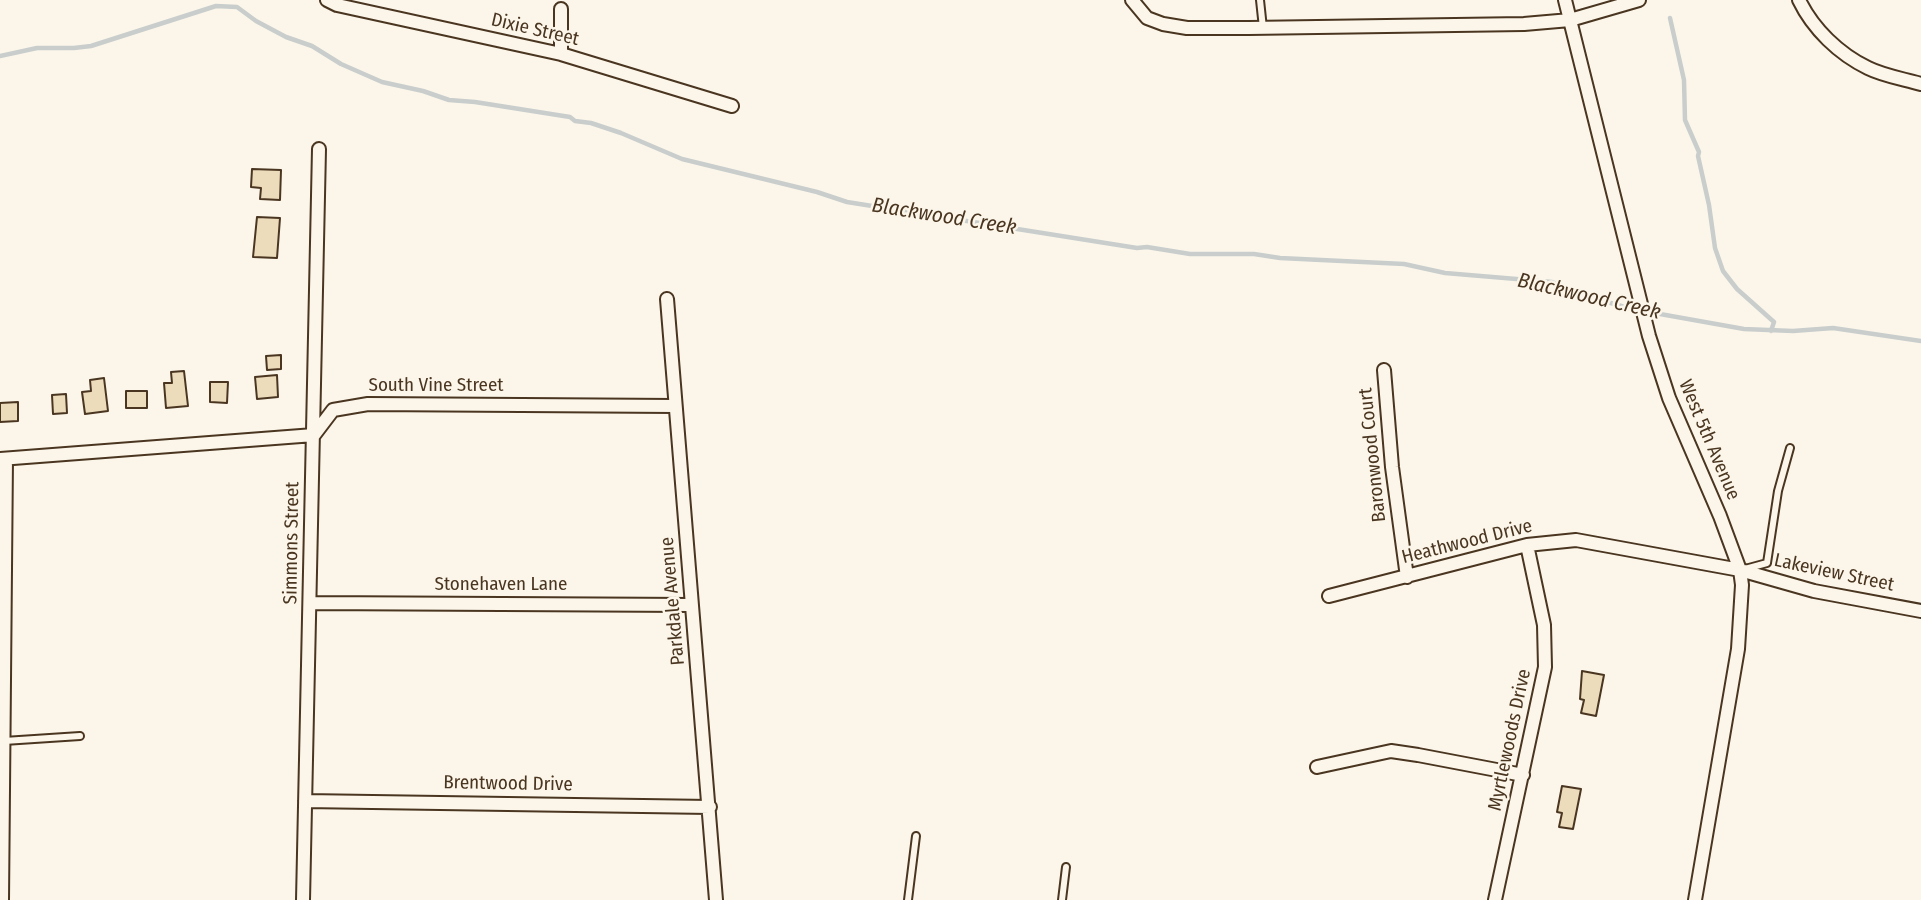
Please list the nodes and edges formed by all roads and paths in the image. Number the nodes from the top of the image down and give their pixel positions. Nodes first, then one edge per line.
1 (327, 0) edge
2 (1132, 0) edge
3 (1260, 0) edge
4 (1565, 0) edge
5 (1639, 0) edge
6 (1799, 0) edge
7 (561, 9) dead end
8 (1570, 20) junction
9 (1263, 28) junction
10 (561, 54) junction
11 (1921, 84) edge
12 (732, 106) dead end
13 (319, 149) dead end
14 (667, 299) dead end
15 (1384, 370) dead end
16 (675, 406) junction
17 (314, 435) junction
18 (1790, 448) dead end
19 (3, 459) edge
20 (1527, 545) junction
21 (1740, 570) junction
22 (1407, 577) junction
23 (1329, 596) dead end
24 (311, 603) junction
25 (692, 605) junction
26 (1921, 611) edge
27 (80, 736) dead end
28 (4, 741) junction
29 (2, 761) edge
30 (1317, 767) dead end
31 (1522, 775) junction
32 (305, 800) junction
33 (710, 807) junction
34 (916, 836) dead end
35 (1066, 867) dead end
36 (2, 900) edge
37 (303, 900) edge
38 (716, 900) edge
39 (908, 900) edge
40 (1062, 900) edge
41 (1496, 900) edge
42 (1695, 900) edge

1 - 10 street, Dixie Street
2 - 9 street
3 - 9 lane
4 - 8 street, West 5th Avenue
5 - 8 street
6 - 11 street
7 - 10 street
8 - 9 street
8 - 21 street, West 5th Avenue
10 - 12 street, Dixie Street
13 - 17 street, Simmons Street
14 - 16 street, Parkdale Avenue
15 - 22 street, Baronwood Court
16 - 17 street, South Vine Street
16 - 25 street, Parkdale Avenue
17 - 19 street
17 - 24 street, Simmons Street
18 - 21 lane
19 - 28 street
20 - 21 street, Heathwood Drive
20 - 22 street, Heathwood Drive
20 - 31 street, Myrtlewoods Drive
21 - 26 street, Lakeview Street
21 - 42 street, West 5th Avenue
22 - 23 street, Heathwood Drive
24 - 25 street, Stonehaven Lane
24 - 32 street, Simmons Street
25 - 33 street, Parkdale Avenue
27 - 28 lane
28 - 29 street
29 - 36 street
30 - 31 street
31 - 41 street, Myrtlewoods Drive
32 - 33 street, Brentwood Drive
32 - 37 street, Simmons Street
33 - 38 street, Parkdale Avenue
34 - 39 lane
35 - 40 lane

